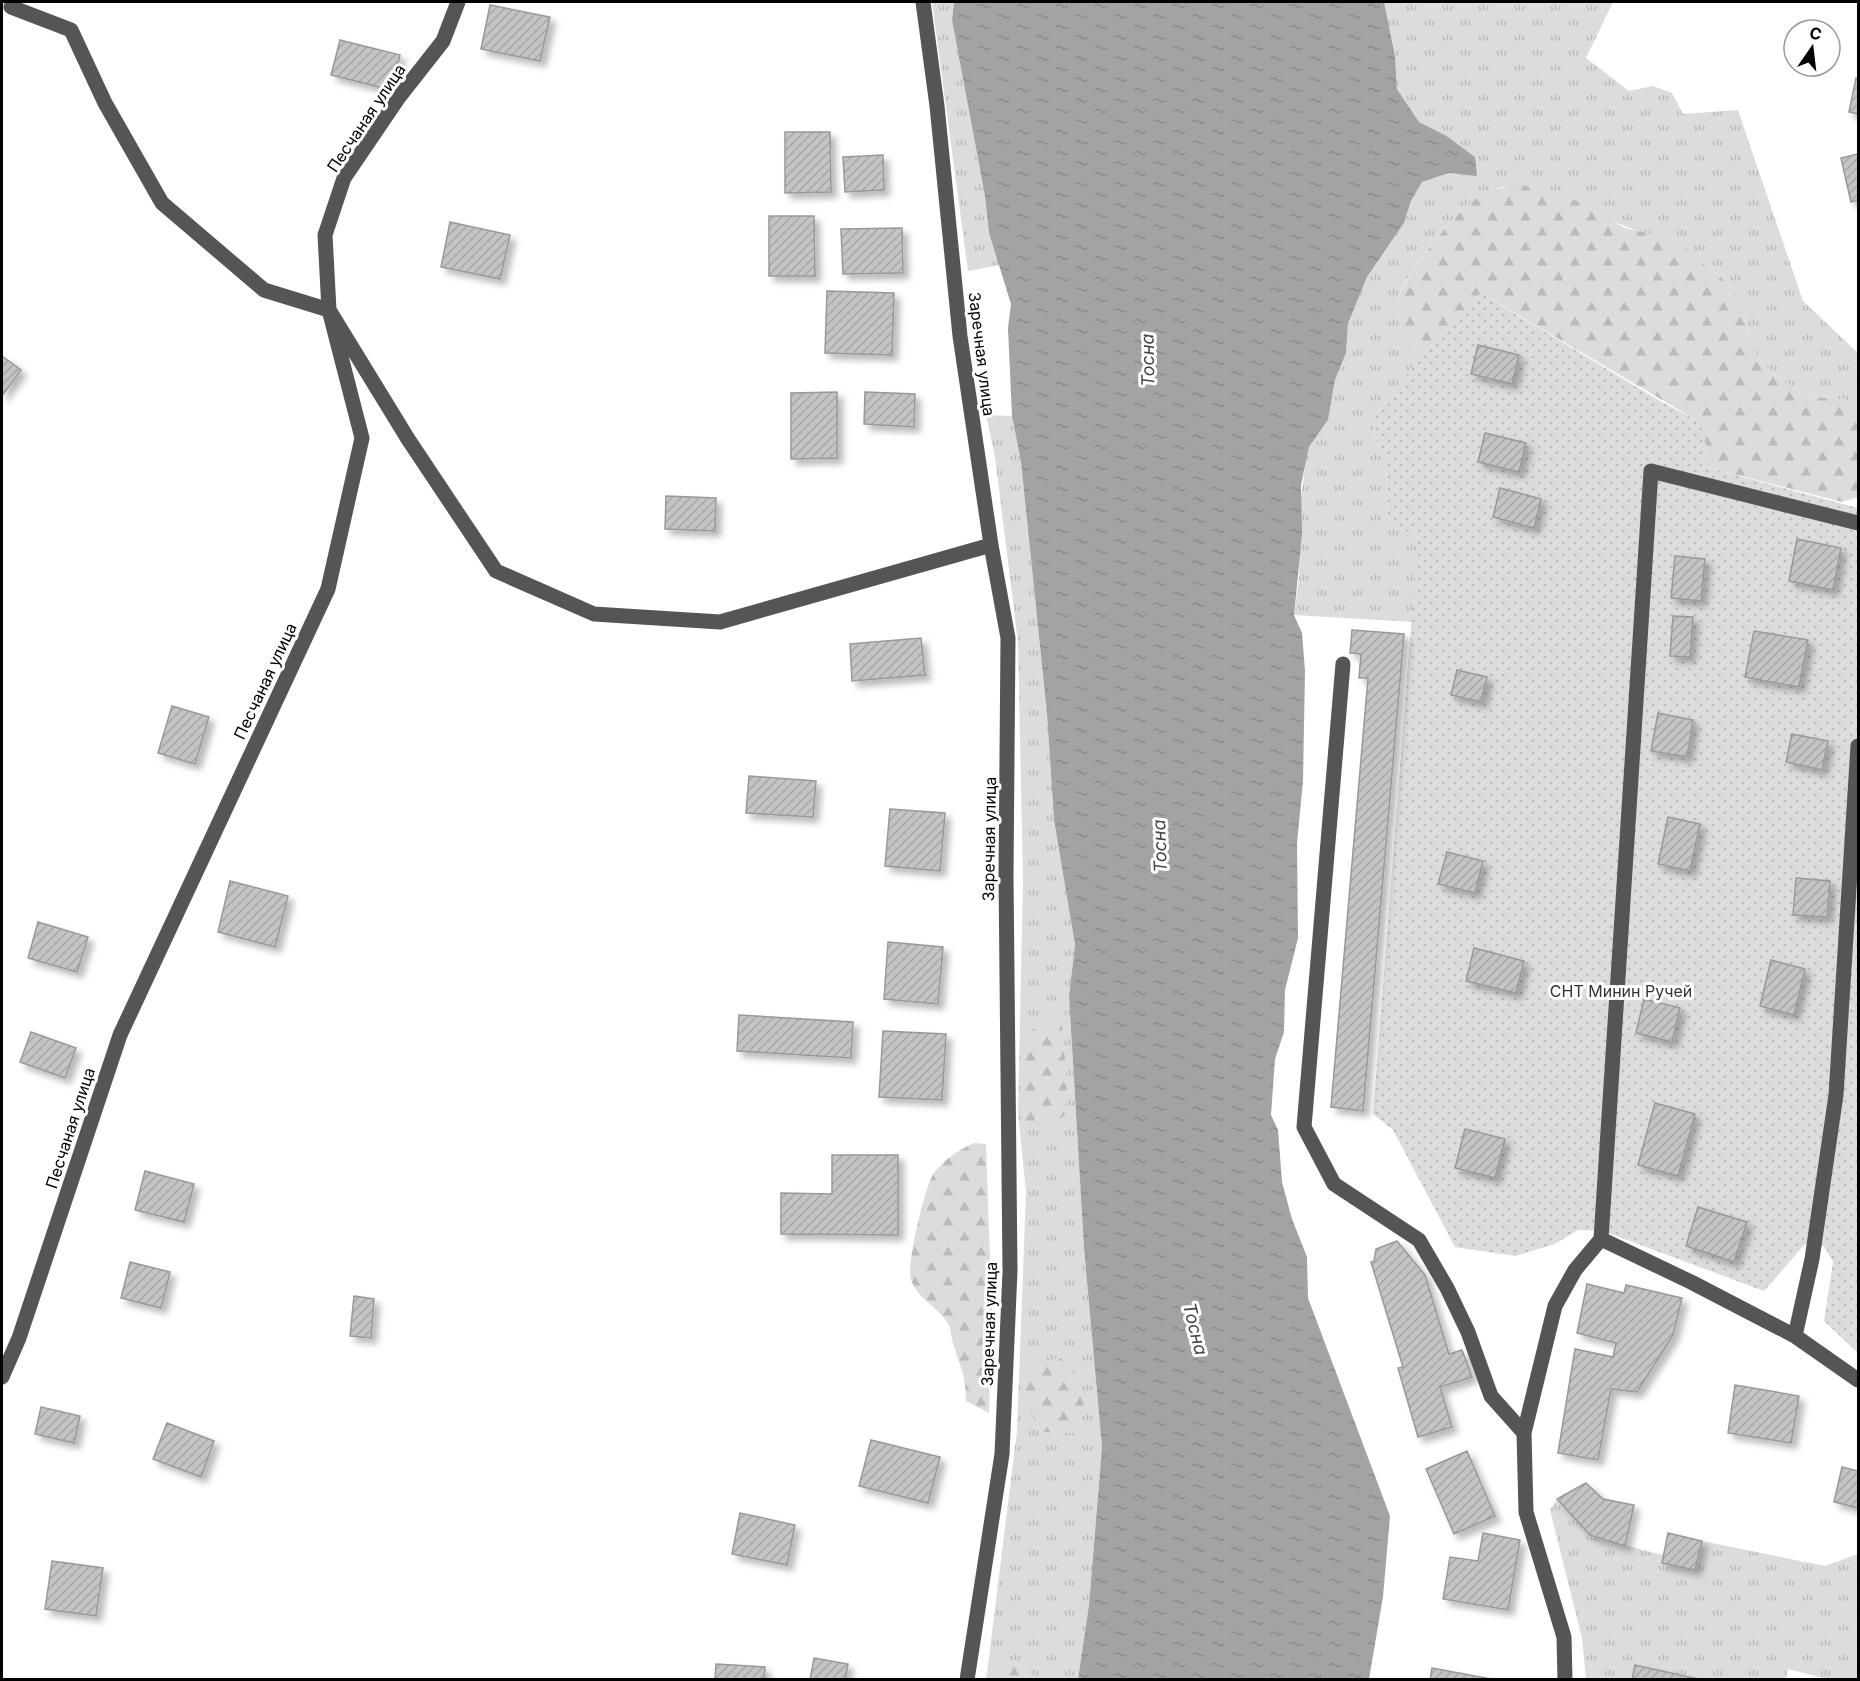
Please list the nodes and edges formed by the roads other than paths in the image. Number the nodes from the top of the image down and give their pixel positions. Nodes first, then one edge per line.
1 (458, 2) edge
2 (923, 2) edge
3 (10, 7) dead end
4 (329, 310) junction
5 (1858, 523) edge
6 (991, 545) junction
7 (1343, 664) dead end
8 (1858, 746) edge
9 (1600, 1239) junction
10 (1795, 1336) junction
11 (2, 1377) edge
12 (1858, 1380) edge
13 (1524, 1433) junction
14 (967, 1680) edge
15 (1565, 1680) edge

1 - 4 street, Песчаная улица
2 - 6 street, Заречная улица
3 - 4 street
4 - 6 street
4 - 11 street, Песчаная улица
5 - 9 street
6 - 14 street, Заречная улица
7 - 13 street
8 - 10 street
9 - 10 street
9 - 13 street
10 - 12 street
13 - 15 street

